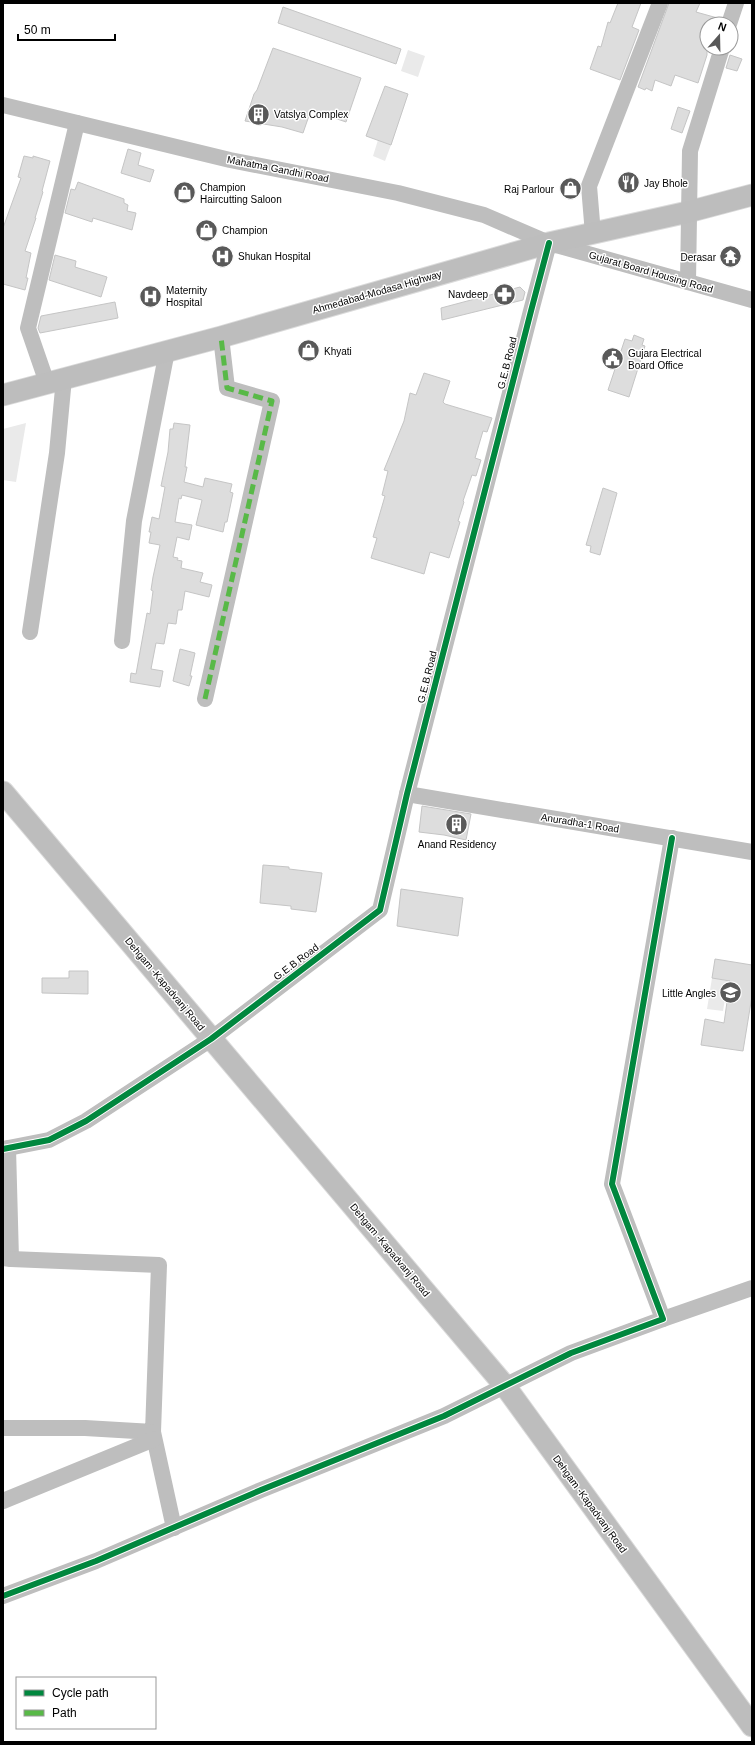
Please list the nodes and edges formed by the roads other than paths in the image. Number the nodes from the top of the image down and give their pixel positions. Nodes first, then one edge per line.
1 (660, 3) edge
2 (736, 3) edge
3 (732, 16) edge
4 (720, 56) edge
5 (3, 105) edge
6 (77, 123) junction
7 (752, 195) edge
8 (688, 212) junction
9 (593, 234) junction
10 (549, 243) junction
11 (688, 282) junction
12 (752, 300) edge
13 (221, 337) junction
14 (167, 351) junction
15 (55, 381) junction
16 (3, 395) edge
17 (30, 632) dead end
18 (122, 641) dead end
19 (204, 699) dead end
20 (3, 792) edge
21 (407, 794) junction
22 (672, 838) junction
23 (752, 852) edge
24 (211, 1039) junction
25 (6, 1148) edge
26 (7, 1259) edge
27 (752, 1288) edge
28 (663, 1319) junction
29 (505, 1386) junction
30 (3, 1428) edge
31 (154, 1436) junction
32 (3, 1501) edge
33 (174, 1528) junction
34 (3, 1596) edge
35 (752, 1726) edge

1 - 9 street
2 - 3 street
4 - 8 street
5 - 6 street, Mahatma Gandhi Road
6 - 10 street, Mahatma Gandhi Road
6 - 15 street
7 - 8 main road, Ahmedabad-Modasa Highway
8 - 9 main road, Ahmedabad-Modasa Highway
8 - 11 street
9 - 10 main road, Ahmedabad-Modasa Highway
10 - 11 street, Gujarat Board Housing Road
10 - 13 main road, Ahmedabad-Modasa Highway
10 - 21 street, G.E.B Road
11 - 12 street, Gujarat Board Housing Road
13 - 14 main road, Ahmedabad-Modasa Highway
13 - 19 street
14 - 15 main road, Ahmedabad-Modasa Highway
14 - 18 street
15 - 16 main road, Ahmedabad-Modasa Highway
15 - 17 street
20 - 24 main road, Dehgam -Kapadvanj Road
21 - 22 street, Anuradha-1 Road
21 - 24 street, G.E.B Road
22 - 23 street, Anuradha-1 Road
22 - 28 street
24 - 25 street, G.E.B Road
24 - 29 main road, Dehgam -Kapadvanj Road
25 - 26 street
26 - 31 street
27 - 28 street
28 - 29 street
29 - 33 street
29 - 35 main road, Dehgam -Kapadvanj Road
30 - 31 street
31 - 32 street
31 - 33 street
33 - 34 street

